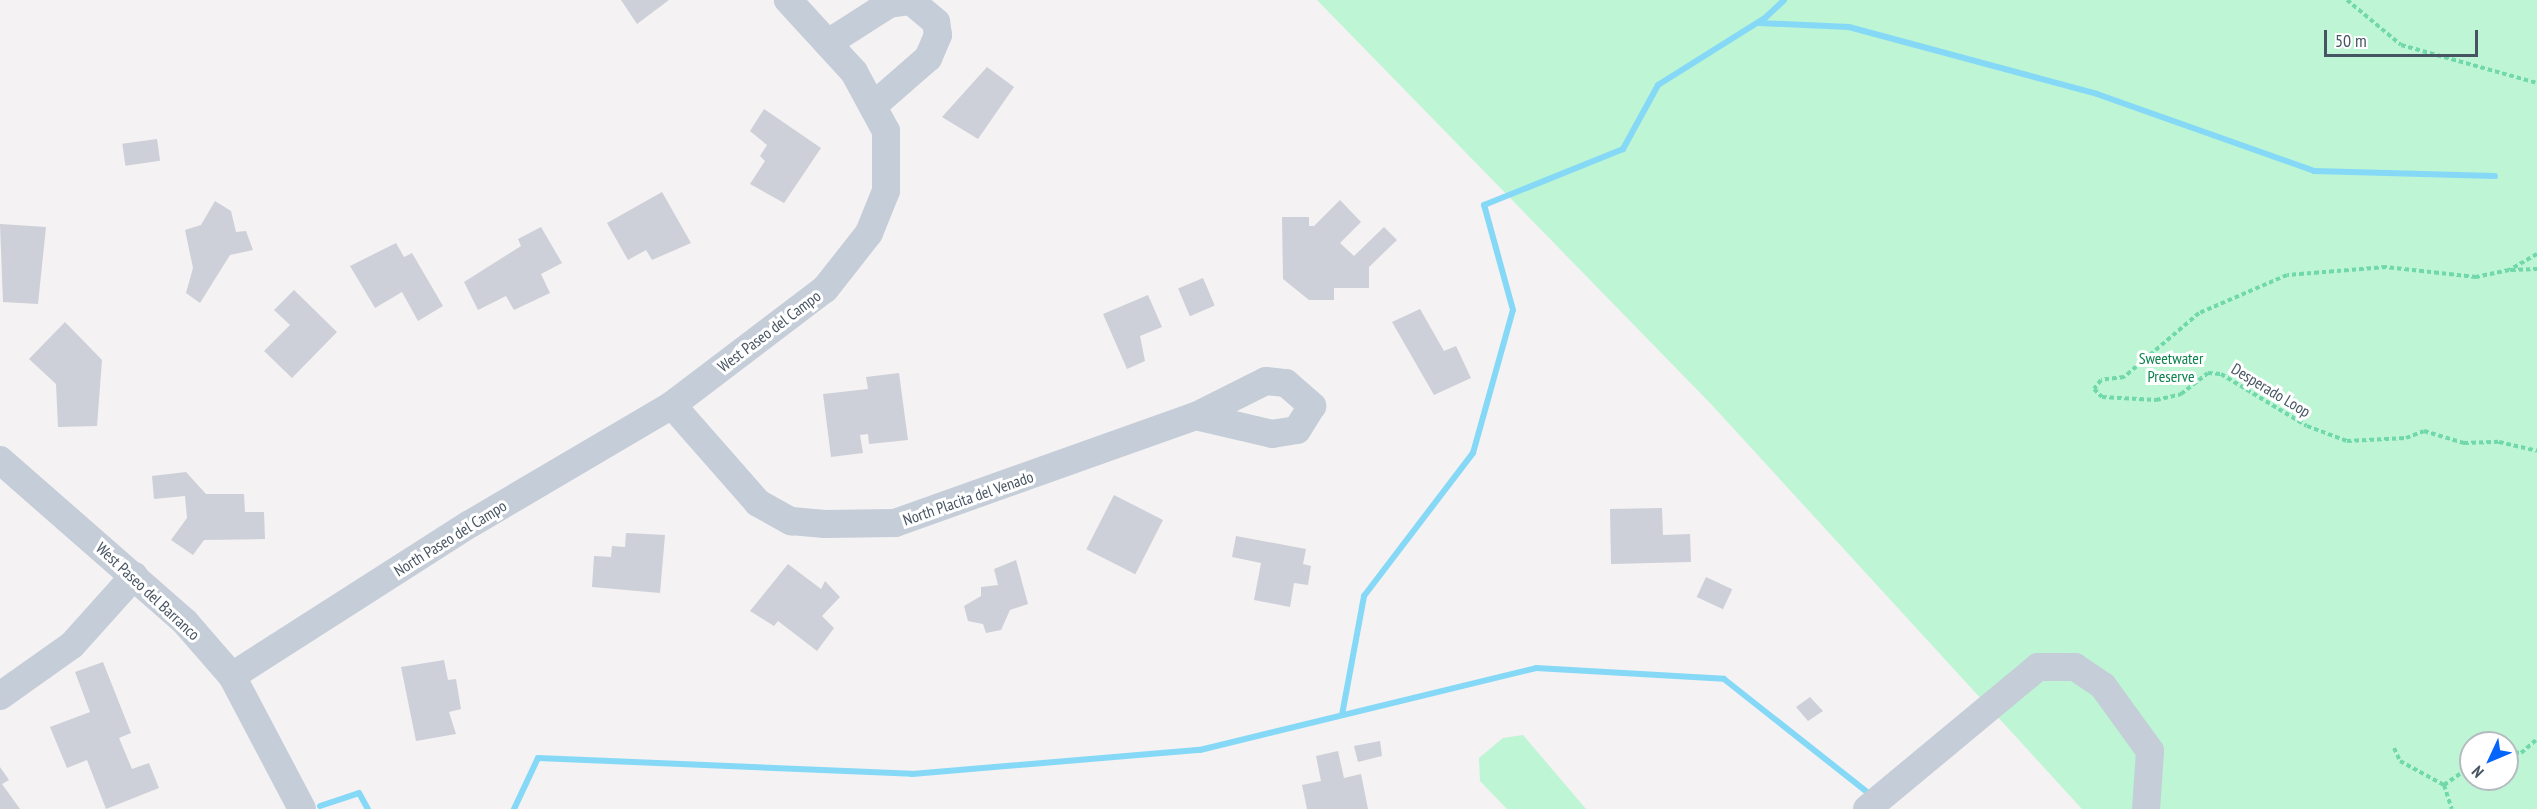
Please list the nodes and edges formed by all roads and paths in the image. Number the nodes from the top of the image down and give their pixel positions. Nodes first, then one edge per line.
1 (788, 0) edge
2 (2347, 0) edge
3 (828, 43) junction
4 (2537, 83) edge
5 (873, 106) junction
6 (2537, 254) edge
7 (2537, 269) edge
8 (2509, 270) junction
9 (672, 405) junction
10 (1196, 416) dead end
11 (2537, 451) edge
12 (0, 460) edge
13 (134, 576) junction
14 (232, 676) junction
15 (0, 696) edge
16 (2537, 739) edge
17 (2394, 748) dead end
18 (2519, 753) edge
19 (2459, 774) edge
20 (2444, 785) junction
21 (302, 809) edge
22 (1867, 809) edge
23 (2146, 809) edge
24 (2452, 809) edge

1 - 3 street, West Paseo del Campo
2 - 4 path
3 - 5 street, West Paseo del Campo
3 - 5 street
5 - 9 street, West Paseo del Campo
6 - 8 path, Desperado Loop
7 - 8 path, Desperado Loop
8 - 11 path, Desperado Loop
9 - 10 street, North Placita del Venado
9 - 14 street, North Paseo del Campo
12 - 13 street, West Paseo del Barranco
13 - 14 street, West Paseo del Barranco
13 - 15 street
14 - 21 street, West Paseo del Barranco
16 - 18 path
17 - 20 path
19 - 20 path
20 - 24 path
22 - 23 street

